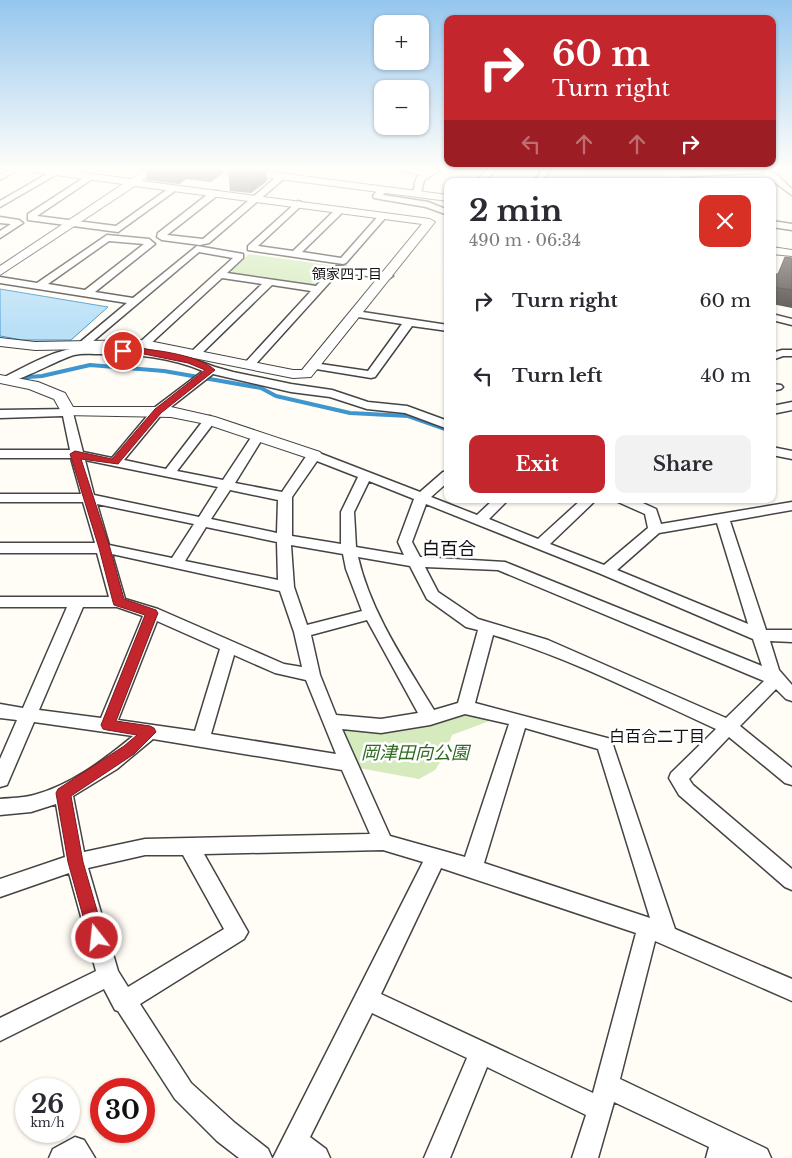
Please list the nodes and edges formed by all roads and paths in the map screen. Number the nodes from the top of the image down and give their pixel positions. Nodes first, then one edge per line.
1 (19, 223) edge
2 (65, 223) edge
3 (126, 223) edge
4 (176, 223) edge
5 (227, 223) edge
6 (278, 223) edge
7 (327, 223) edge
8 (378, 223) edge
9 (429, 223) edge
10 (72, 224) junction
11 (776, 225) edge
12 (792, 227) edge
13 (0, 235) edge
14 (776, 251) edge
15 (792, 253) edge
16 (294, 255) junction
17 (0, 271) edge
18 (220, 275) junction
19 (388, 276) junction
20 (0, 280) edge
21 (271, 281) junction
22 (39, 286) junction
23 (318, 289) junction
24 (86, 294) junction
25 (134, 301) junction
26 (356, 314) junction
27 (776, 320) edge
28 (409, 322) junction
29 (792, 322) edge
30 (444, 327) edge
31 (0, 342) edge
32 (144, 344) junction
33 (83, 345) junction
34 (792, 353) edge
35 (194, 355) junction
36 (776, 355) edge
37 (249, 365) junction
38 (314, 366) junction
39 (211, 370) junction
40 (4, 379) edge
41 (792, 406) edge
42 (776, 409) edge
43 (158, 411) junction
44 (68, 412) junction
45 (0, 414) edge
46 (210, 420) junction
47 (444, 424) edge
48 (258, 436) junction
49 (776, 452) edge
50 (0, 454) edge
51 (75, 454) junction
52 (314, 455) junction
53 (792, 455) edge
54 (114, 462) junction
55 (169, 473) junction
56 (365, 476) junction
57 (444, 478) edge
58 (227, 485) junction
59 (285, 497) junction
60 (0, 498) edge
61 (88, 498) junction
62 (421, 498) junction
63 (498, 503) edge
64 (586, 503) edge
65 (632, 503) edge
66 (792, 506) edge
67 (722, 518) junction
68 (479, 521) junction
69 (203, 522) junction
70 (655, 530) junction
71 (284, 539) junction
72 (540, 545) junction
73 (0, 548) edge
74 (104, 548) junction
75 (348, 550) junction
76 (416, 562) junction
77 (176, 563) junction
78 (606, 571) junction
79 (286, 586) junction
80 (78, 602) junction
81 (118, 602) junction
82 (1, 603) edge
83 (152, 613) junction
84 (370, 614) junction
85 (487, 627) junction
86 (302, 632) junction
87 (760, 635) junction
88 (792, 636) edge
89 (229, 646) junction
90 (312, 675) junction
91 (776, 679) junction
92 (792, 695) edge
93 (465, 707) junction
94 (0, 711) edge
95 (29, 714) junction
96 (430, 718) junction
97 (519, 720) junction
98 (330, 721) junction
99 (107, 725) junction
100 (730, 727) junction
101 (150, 732) junction
102 (201, 739) junction
103 (350, 764) junction
104 (792, 778) edge
105 (0, 780) edge
106 (63, 793) junction
107 (0, 807) edge
108 (383, 842) junction
109 (188, 844) junction
110 (436, 858) junction
111 (76, 862) junction
112 (472, 868) junction
113 (792, 881) edge
114 (0, 888) edge
115 (657, 931) junction
116 (108, 976) junction
117 (792, 990) edge
118 (367, 999) junction
119 (123, 1002) junction
120 (0, 1030) edge
121 (481, 1053) junction
122 (608, 1086) junction
123 (600, 1109) junction
124 (290, 1149) edge
125 (721, 1150) edge
126 (62, 1158) edge
127 (82, 1158) edge
128 (259, 1158) edge
129 (317, 1158) edge
130 (437, 1158) edge
131 (585, 1158) edge
132 (758, 1158) edge

1 - 13 street
2 - 10 street
3 - 10 street
4 - 5 street
6 - 16 street
7 - 16 street
8 - 16 street
9 - 19 street
10 - 17 street
11 - 12 street
14 - 15 street
18 - 21 street
18 - 25 street
18 - 32 street
19 - 23 street
19 - 26 street
20 - 22 street
21 - 23 street
21 - 35 street
22 - 24 street
22 - 24 street
23 - 37 street
24 - 25 street
25 - 33 street
26 - 28 street
26 - 38 street
27 - 29 street
28 - 30 street
28 - 38 street
31 - 33 street
32 - 33 street
32 - 35 street
34 - 36 street
35 - 37 street
37 - 38 street
39 - 40 street
39 - 43 street
39 - 47 street
40 - 44 street
41 - 42 street
43 - 44 street
43 - 46 street
43 - 54 street
44 - 45 street
44 - 51 street
46 - 48 street
46 - 55 street
48 - 52 street
48 - 58 street
49 - 53 street
50 - 51 street
51 - 54 street
51 - 61 street
52 - 56 street
52 - 59 street
54 - 55 street
55 - 58 street
56 - 62 street
56 - 75 street
57 - 62 street
58 - 59 street
58 - 69 street
59 - 71 street
60 - 61 street
61 - 69 street
61 - 74 street
62 - 68 street
62 - 76 street
63 - 68 street
64 - 72 street
65 - 70 street
66 - 67 street
67 - 70 street
67 - 87 street
68 - 72 street
69 - 71 street
69 - 77 street
70 - 78 street
71 - 75 street
71 - 79 street
72 - 78 street
73 - 74 street
74 - 77 street
74 - 81 street
75 - 76 street
75 - 84 street
76 - 85 street
76 - 91 street
77 - 79 street
78 - 87 street
79 - 86 street
80 - 81 street
80 - 82 street
80 - 95 street
81 - 83 street
83 - 89 street
83 - 99 street
84 - 86 street
84 - 96 street
85 - 93 street
85 - 100 street
86 - 90 street
87 - 88 street
87 - 91 street
89 - 90 street
89 - 102 street
90 - 98 street
91 - 92 street
91 - 100 street
93 - 96 street
93 - 97 street
94 - 95 street
95 - 99 street
95 - 105 street
96 - 98 street
97 - 112 street
97 - 115 street
98 - 103 street
99 - 101 street
100 - 104 street
100 - 113 street
101 - 102 street
101 - 106 street
102 - 103 street
103 - 108 street
106 - 107 street
106 - 111 street
108 - 109 street
108 - 110 street
109 - 111 street
109 - 119 street
110 - 112 street
110 - 118 street
111 - 114 street
111 - 116 street
112 - 115 street
115 - 117 street
115 - 122 street
116 - 119 street
116 - 120 street
118 - 121 street
118 - 124 street
119 - 128 street
121 - 123 street
121 - 130 street
122 - 123 street
122 - 125 street
123 - 131 street
124 - 129 street
125 - 132 street
126 - 127 street

